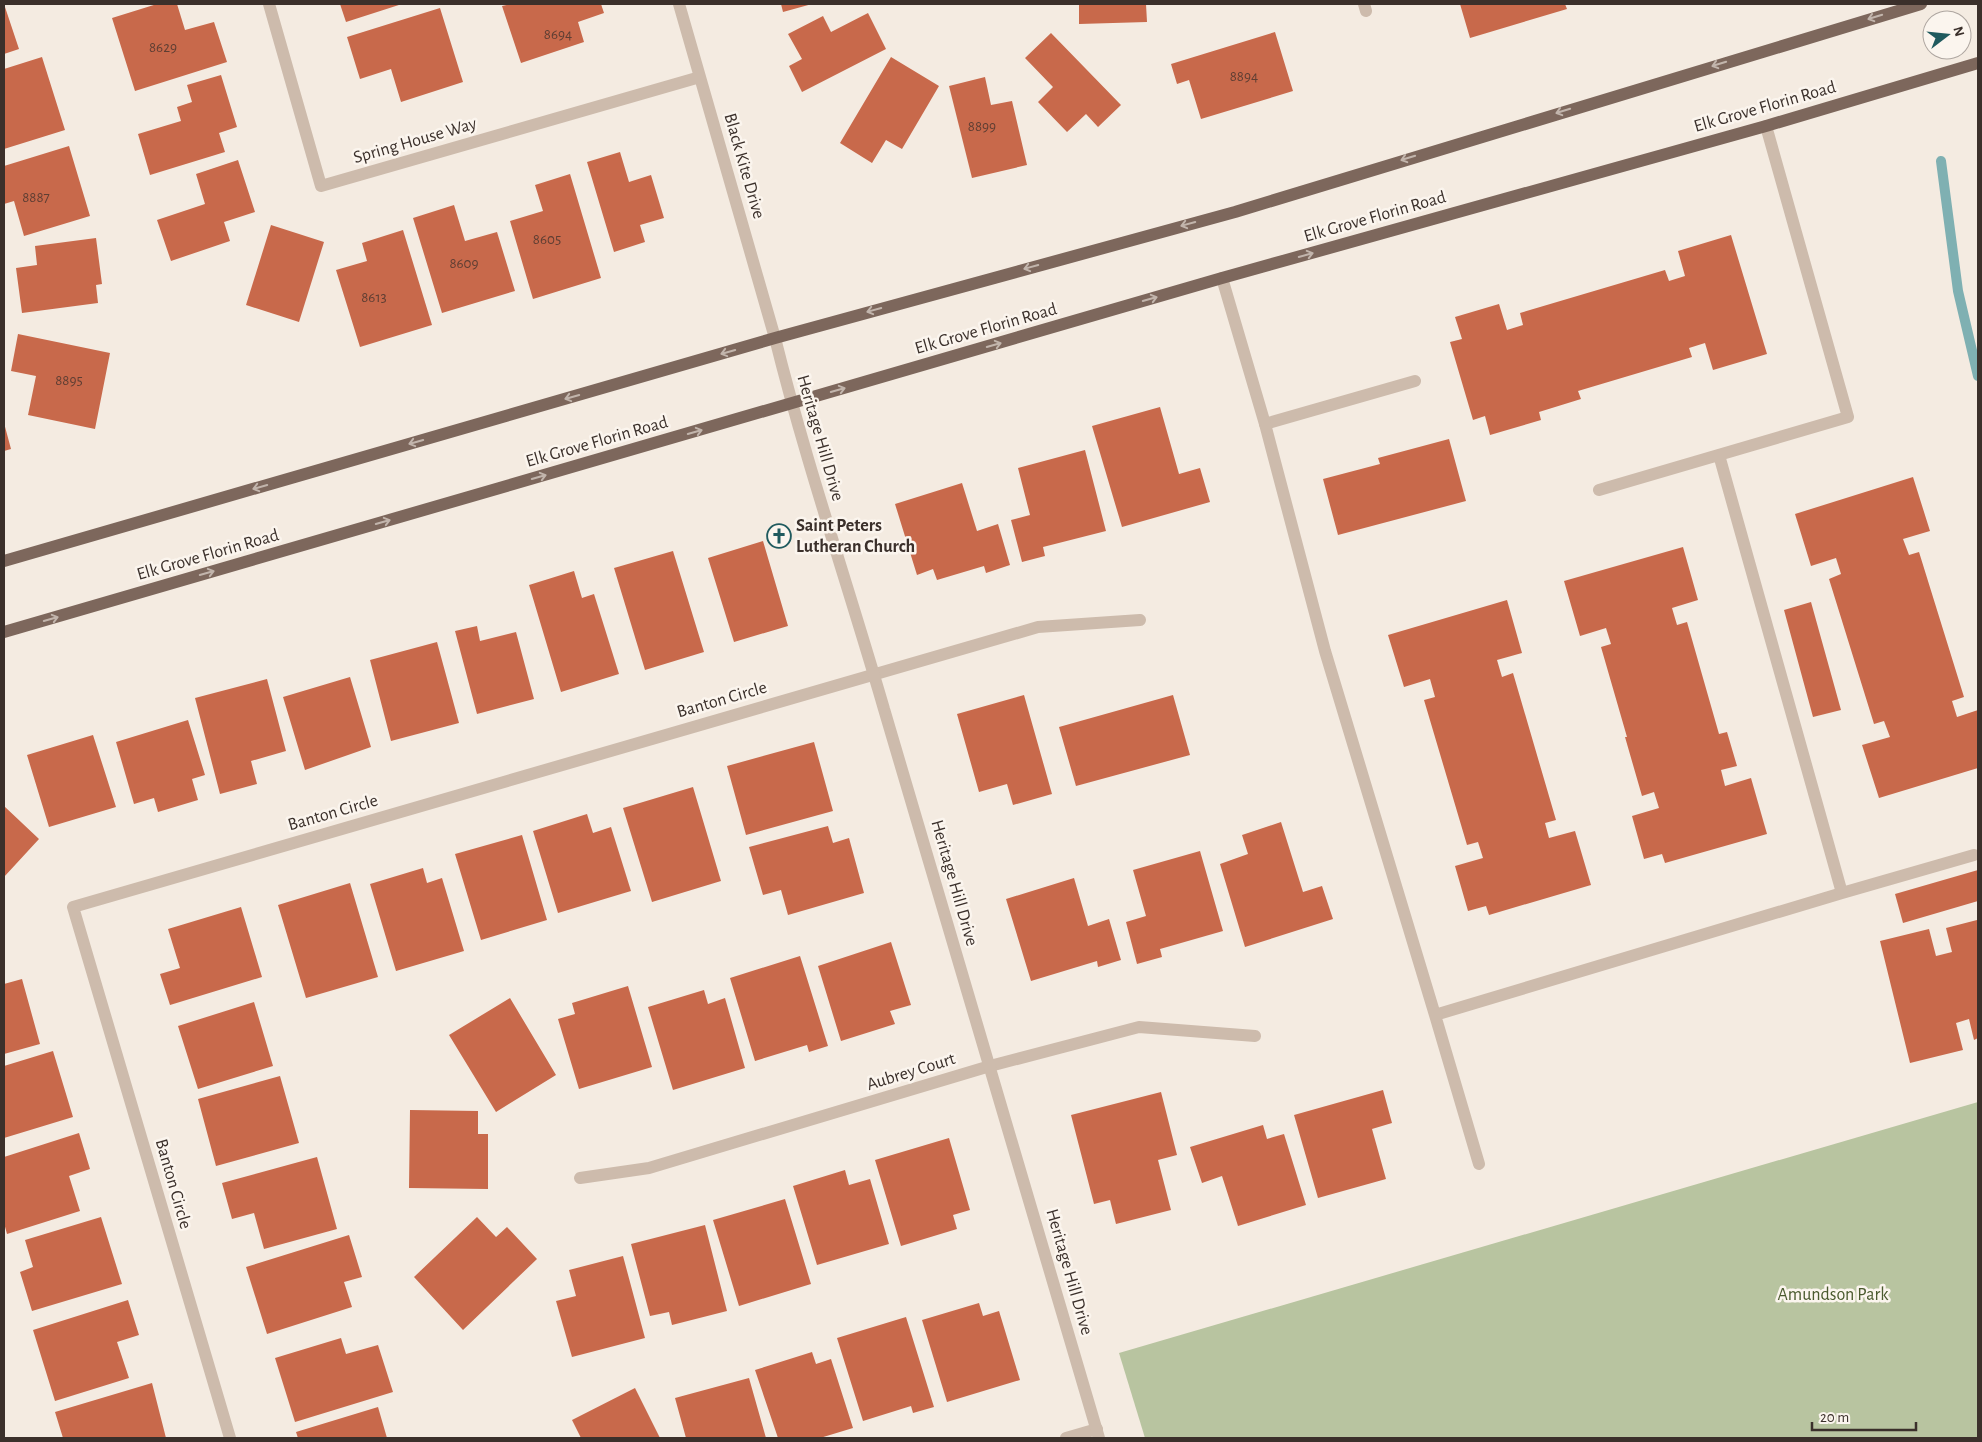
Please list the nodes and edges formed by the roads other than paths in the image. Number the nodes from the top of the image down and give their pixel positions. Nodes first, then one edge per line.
1 (269, 4) edge
2 (679, 4) edge
3 (1921, 4) edge
4 (1978, 62) edge
5 (700, 77) junction
6 (1766, 126) junction
7 (1222, 278) junction
8 (775, 338) junction
9 (1415, 381) dead end
10 (791, 403) junction
11 (1265, 424) junction
12 (1719, 455) junction
13 (1599, 490) dead end
14 (4, 561) edge
15 (1140, 620) dead end
16 (4, 632) edge
17 (874, 674) junction
18 (1974, 855) dead end
19 (1842, 892) junction
20 (1436, 1015) junction
21 (1255, 1036) dead end
22 (990, 1066) junction
23 (1479, 1164) dead end
24 (580, 1178) dead end
25 (1098, 1434) edge
26 (230, 1438) edge
27 (1066, 1438) edge

1 - 5 street, Spring House Way
2 - 5 street, Black Kite Drive
3 -> 8 main road
4 - 6 main road, Elk Grove Florin Road
5 - 8 street, Black Kite Drive
7 -> 6 main road, Elk Grove Florin Road
6 - 12 street
10 -> 7 main road, Elk Grove Florin Road
7 - 11 street
8 - 10 street, Heritage Hill Drive
8 -> 14 main road
9 - 11 street
16 -> 10 main road, Elk Grove Florin Road
10 - 17 street, Heritage Hill Drive
11 - 20 street
12 - 13 street
12 - 19 street
15 - 17 street, Banton Circle
17 - 22 street, Heritage Hill Drive
17 - 26 street, Banton Circle
18 - 19 street
19 - 20 street
20 - 23 street
21 - 22 street, Aubrey Court
22 - 24 street, Aubrey Court
22 - 25 street, Heritage Hill Drive
25 - 27 street

